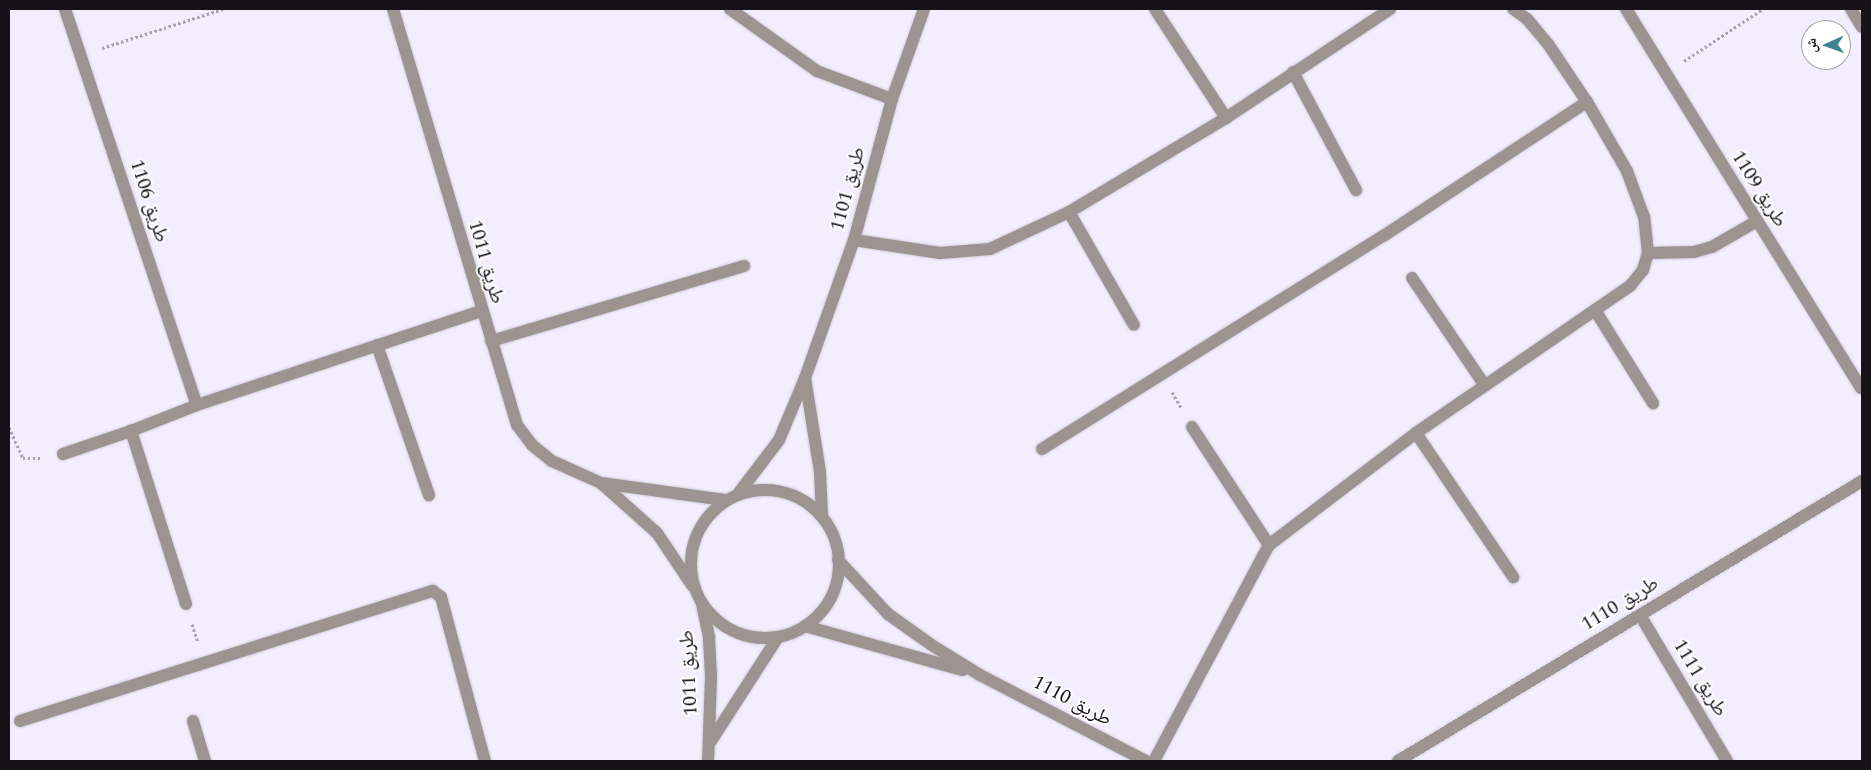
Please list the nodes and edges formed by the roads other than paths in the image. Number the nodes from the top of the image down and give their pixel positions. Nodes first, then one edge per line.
1 (65, 9) edge
2 (393, 9) edge
3 (730, 9) edge
4 (924, 9) edge
5 (1155, 9) edge
6 (1390, 9) edge
7 (1513, 9) edge
8 (1626, 9) edge
9 (1851, 9) edge
10 (1862, 27) edge
11 (1293, 72) junction
12 (892, 99) junction
13 (1587, 102) junction
14 (1226, 118) junction
15 (1356, 190) dead end
16 (1069, 212) junction
17 (1757, 221) junction
18 (854, 240) junction
19 (1648, 253) junction
20 (744, 266) dead end
21 (1412, 278) dead end
22 (1595, 310) junction
23 (481, 311) junction
24 (1134, 325) dead end
25 (491, 341) junction
26 (378, 345) junction
27 (805, 378) junction
28 (1485, 386) junction
29 (1861, 388) dead end
30 (1653, 403) dead end
31 (197, 405) junction
32 (1192, 427) dead end
33 (131, 431) junction
34 (1416, 434) junction
35 (1042, 449) dead end
36 (63, 454) road end
37 (1862, 480) edge
38 (601, 483) junction
39 (738, 494) junction
40 (430, 495) dead end
41 (725, 500) junction
42 (822, 516) junction
43 (1269, 545) junction
44 (838, 560) junction
45 (1513, 577) dead end
46 (695, 590) junction
47 (186, 604) road end
48 (702, 604) junction
49 (1640, 614) junction
50 (805, 626) junction
51 (778, 637) junction
52 (980, 674) junction
53 (20, 721) dead end
54 (193, 721) dead end
55 (711, 741) junction
56 (205, 761) edge
57 (485, 761) edge
58 (708, 761) edge
59 (1146, 761) edge
60 (1154, 761) edge
61 (1398, 761) edge
62 (1727, 761) edge

1 - 31 street, طريق 1106
2 - 23 street, طريق 1011
3 - 12 street
4 - 12 street, طريق 1101
5 - 14 street
6 - 11 street
7 - 13 street
8 - 17 street, طريق 1109
9 - 10 street
11 - 14 street
11 - 15 street
12 - 18 street, طريق 1101
13 - 19 street
13 - 35 street
14 - 16 street
16 - 18 street
16 - 24 street
17 - 19 street
17 - 29 street, طريق 1109
18 - 27 street, طريق 1101
19 - 22 street
20 - 25 street
21 - 28 street
22 - 28 street
22 - 30 street
23 - 25 street, طريق 1011
23 - 26 street
25 - 38 street, طريق 1011
26 - 31 street
26 - 40 street
27 - 39 street, طريق 1101
27 - 42 street, طريق 1101
28 - 34 street
31 - 33 street
32 - 43 street
33 - 36 street
33 - 47 street
34 - 43 street
34 - 45 street
37 - 49 street, طريق 1110
38 - 41 street, طريق 1011
38 - 46 street, طريق 1011
39 - 41 street
39 - 42 street
41 - 46 street
42 - 44 street
43 - 60 street
44 - 50 street
44 - 52 street, طريق 1110
46 - 48 street
48 - 51 street
48 - 55 street, طريق 1011
49 - 61 street, طريق 1110
49 - 62 street, طريق 1111
50 - 51 street
50 - 52 street, طريق 1110
51 - 55 street, طريق 1011
52 - 59 street, طريق 1110
53 - 57 street
54 - 56 street
55 - 58 street, طريق 1011

